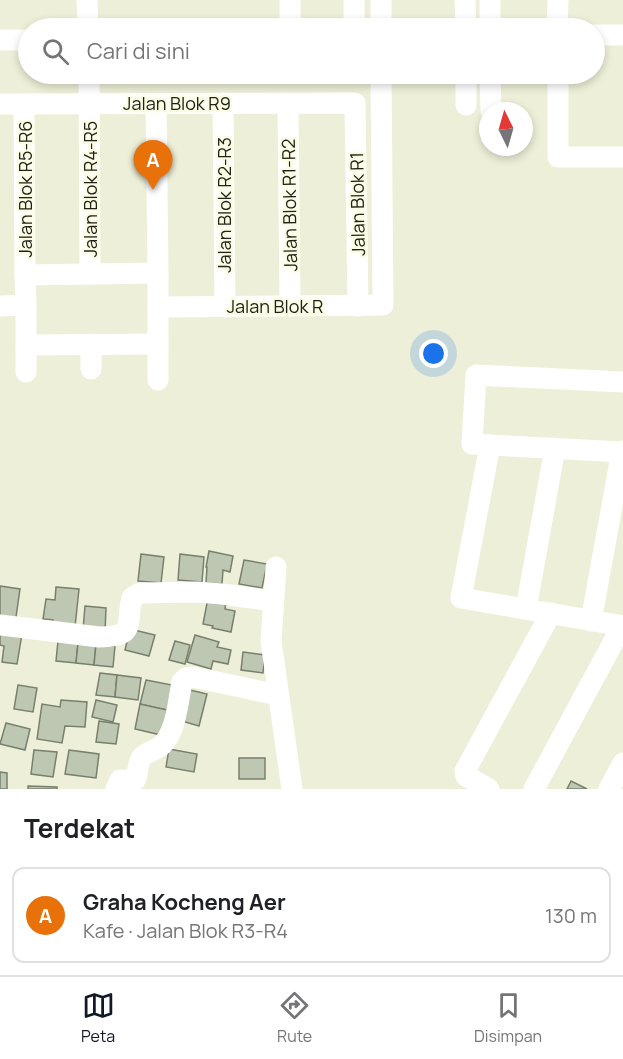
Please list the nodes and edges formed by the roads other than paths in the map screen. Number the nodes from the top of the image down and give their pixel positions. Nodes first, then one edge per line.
1 (87, 0) edge
2 (290, 0) edge
3 (354, 0) edge
4 (381, 0) edge
5 (465, 0) edge
6 (490, 0) edge
7 (558, 0) edge
8 (88, 18) edge
9 (290, 18) edge
10 (354, 18) edge
11 (381, 18) edge
12 (466, 18) edge
13 (490, 18) edge
14 (558, 18) edge
15 (605, 35) edge
16 (623, 35) edge
17 (0, 40) edge
18 (18, 40) edge
19 (89, 84) edge
20 (381, 84) edge
21 (466, 84) edge
22 (490, 84) edge
23 (558, 84) edge
24 (490, 102) edge
25 (288, 103) junction
26 (355, 103) joint
27 (0, 104) edge
28 (24, 104) junction
29 (89, 104) junction
30 (156, 104) junction
31 (223, 104) junction
32 (466, 105) dead end
33 (623, 157) edge
34 (158, 273) junction
35 (25, 274) junction
36 (90, 274) junction
37 (26, 305) junction
38 (0, 306) edge
39 (290, 306) junction
40 (358, 306) junction
41 (158, 307) junction
42 (225, 307) junction
43 (91, 344) junction
44 (158, 344) junction
45 (26, 345) junction
46 (91, 369) dead end
47 (26, 372) dead end
48 (158, 380) dead end
49 (623, 382) edge
50 (490, 445) junction
51 (555, 448) junction
52 (623, 452) edge
53 (620, 483) edge
54 (276, 567) dead end
55 (273, 601) junction
56 (526, 609) junction
57 (551, 614) junction
58 (591, 621) junction
59 (0, 625) edge
60 (623, 626) edge
61 (278, 695) junction
62 (623, 763) edge
63 (116, 789) edge
64 (292, 789) edge
65 (489, 789) edge
66 (534, 789) edge
67 (609, 789) edge

1 - 8 street
2 - 9 street
3 - 10 street
4 - 11 street
5 - 12 street
6 - 13 street
7 - 14 street
15 - 16 street
17 - 18 street
19 - 29 street, Jalan Blok R4-R5
20 - 40 street, Jalan Blok R
21 - 32 street
22 - 24 street
23 - 33 street
25 - 26 street, Jalan Blok R9
25 - 31 street, Jalan Blok R9
25 - 39 street, Jalan Blok R1-R2
26 - 40 street, Jalan Blok R1
27 - 28 street, Jalan Blok R9
28 - 29 street, Jalan Blok R9
28 - 35 street, Jalan Blok R5-R6
29 - 30 street, Jalan Blok R9
29 - 36 street, Jalan Blok R4-R5
30 - 31 street, Jalan Blok R9
30 - 34 street
31 - 42 street, Jalan Blok R2-R3
34 - 36 street
34 - 41 street
35 - 36 street
35 - 37 street
37 - 38 street
37 - 45 street
39 - 40 street, Jalan Blok R
39 - 42 street, Jalan Blok R
41 - 42 street, Jalan Blok R
41 - 44 street
43 - 44 street
43 - 45 street
43 - 46 street
44 - 48 street
45 - 47 street
49 - 50 street
50 - 51 street
50 - 56 street
51 - 52 street
51 - 56 street
52 - 53 street
53 - 58 street
54 - 55 street
55 - 59 street
55 - 61 street
56 - 57 street
57 - 58 street
57 - 65 street
58 - 60 street
60 - 66 street
61 - 63 street
61 - 64 street
62 - 67 street

